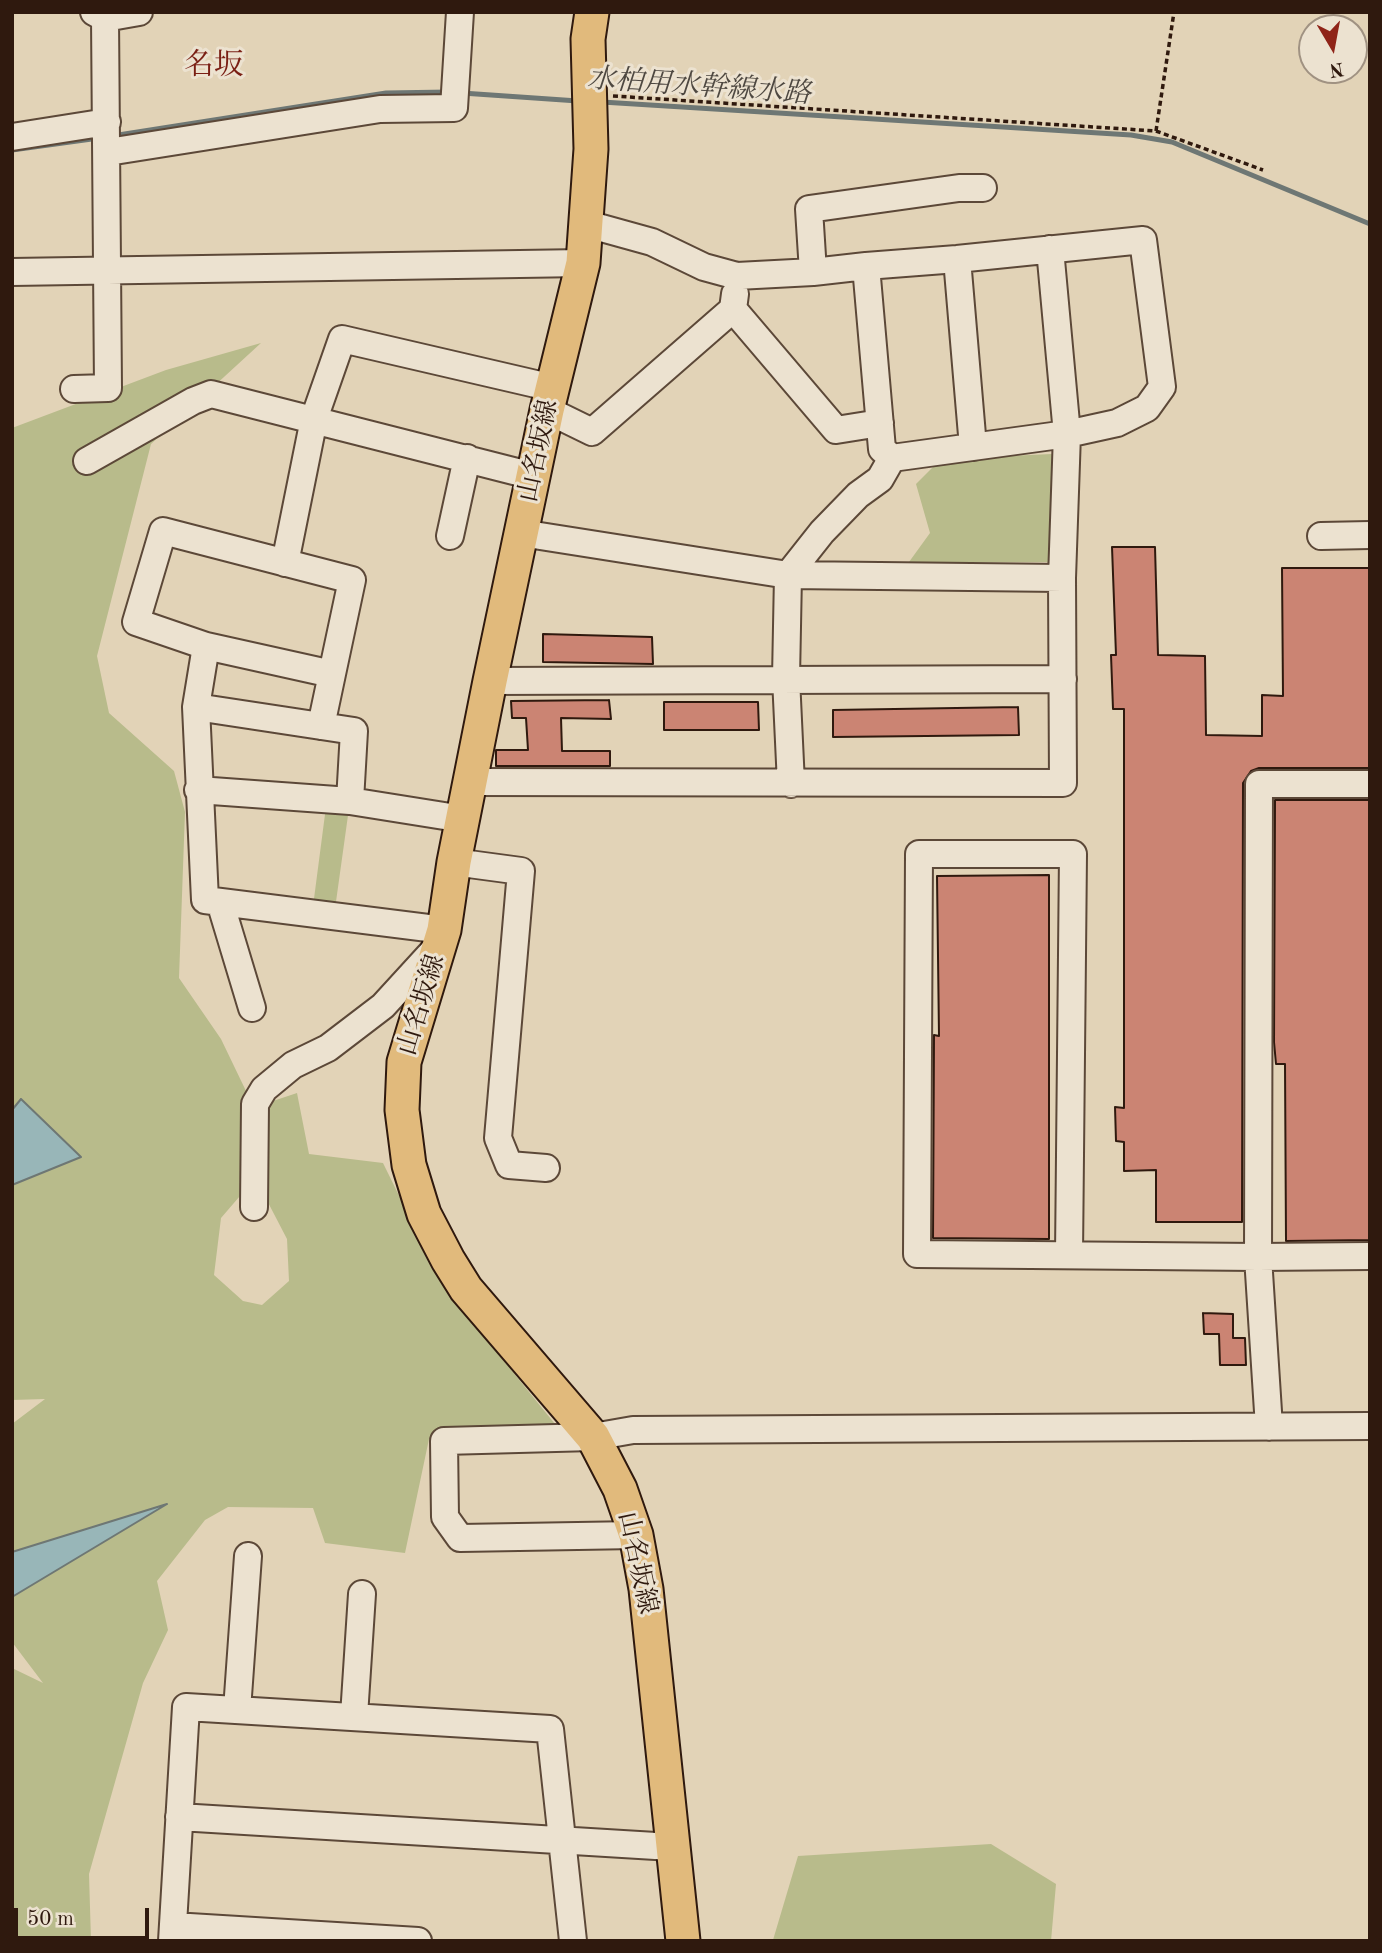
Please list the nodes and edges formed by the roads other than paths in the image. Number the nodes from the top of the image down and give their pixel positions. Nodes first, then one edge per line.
1 (139, 12) edge
2 (460, 12) edge
3 (592, 12) edge
4 (99, 15) edge
5 (107, 122) junction
6 (12, 137) edge
7 (108, 152) junction
8 (983, 188) dead end
9 (587, 224) junction
10 (1050, 249) junction
11 (957, 259) junction
12 (583, 263) junction
13 (866, 266) junction
14 (107, 269) junction
15 (12, 272) edge
16 (813, 272) junction
17 (737, 276) junction
18 (733, 309) junction
19 (74, 389) dead end
20 (550, 399) junction
21 (314, 419) junction
22 (880, 422) junction
23 (1067, 434) junction
24 (973, 447) junction
25 (467, 458) junction
26 (892, 458) junction
27 (87, 461) dead end
28 (533, 476) junction
29 (521, 533) junction
30 (450, 536) dead end
31 (1321, 536) dead end
32 (1370, 536) edge
33 (285, 563) junction
34 (788, 575) junction
35 (1062, 578) junction
36 (206, 646) junction
37 (332, 674) junction
38 (786, 678) junction
39 (1063, 679) junction
40 (490, 681) junction
41 (195, 707) junction
42 (321, 726) junction
43 (471, 782) junction
44 (791, 784) junction
45 (1370, 784) edge
46 (198, 790) junction
47 (350, 801) junction
48 (463, 819) junction
49 (454, 862) junction
50 (220, 902) junction
51 (443, 937) junction
52 (252, 1008) dead end
53 (546, 1168) dead end
54 (254, 1207) dead end
55 (1069, 1255) junction
56 (1370, 1256) edge
57 (1258, 1257) junction
58 (1370, 1426) edge
59 (1269, 1427) junction
60 (593, 1437) junction
61 (636, 1535) junction
62 (248, 1556) dead end
63 (362, 1594) dead end
64 (237, 1710) junction
65 (354, 1716) junction
66 (179, 1817) junction
67 (564, 1840) junction
68 (672, 1847) junction
69 (172, 1934) edge
70 (418, 1941) edge
71 (573, 1941) edge
72 (683, 1941) edge

1 - 4 street
2 - 7 street
3 - 9 main road, 山名坂線
4 - 5 street
5 - 6 street
5 - 7 street
7 - 14 street
8 - 16 street
9 - 12 main road, 山名坂線
9 - 17 street
10 - 11 street
10 - 23 street
10 - 23 street
11 - 13 street
11 - 24 street
12 - 14 street
12 - 20 main road, 山名坂線
13 - 16 street
13 - 22 street
14 - 15 street
14 - 19 street
16 - 17 street
17 - 18 street
18 - 20 street
18 - 22 street
20 - 21 street
20 - 28 main road, 山名坂線
21 - 25 street
21 - 27 street
21 - 33 street
22 - 26 street
23 - 24 street
23 - 35 street
24 - 26 street
25 - 28 street
25 - 30 street
26 - 34 street
28 - 29 main road, 山名坂線
29 - 34 street
29 - 40 main road, 山名坂線
31 - 32 street
33 - 36 street
33 - 37 street
34 - 35 street
34 - 38 street
35 - 39 street
36 - 37 street
36 - 41 street
37 - 42 street
38 - 39 street
38 - 40 street
38 - 44 street
39 - 44 street
40 - 43 main road, 山名坂線
41 - 42 street
41 - 46 street
42 - 47 street
43 - 44 street
43 - 48 main road, 山名坂線
45 - 57 street
46 - 47 street
46 - 50 street
47 - 48 street
48 - 49 main road, 山名坂線
49 - 51 main road, 山名坂線
49 - 53 street
50 - 51 street
50 - 52 street
51 - 54 street
51 - 60 main road, 山名坂線
55 - 55 street
55 - 57 street
56 - 57 street
57 - 59 street
58 - 59 street
59 - 60 street
60 - 61 main road, 山名坂線
60 - 61 street
61 - 68 main road, 山名坂線
62 - 64 street
63 - 65 street
64 - 65 street
64 - 66 street
65 - 67 street
66 - 67 street
66 - 69 street
67 - 68 street
67 - 71 street
68 - 72 main road, 山名坂線
69 - 70 street

